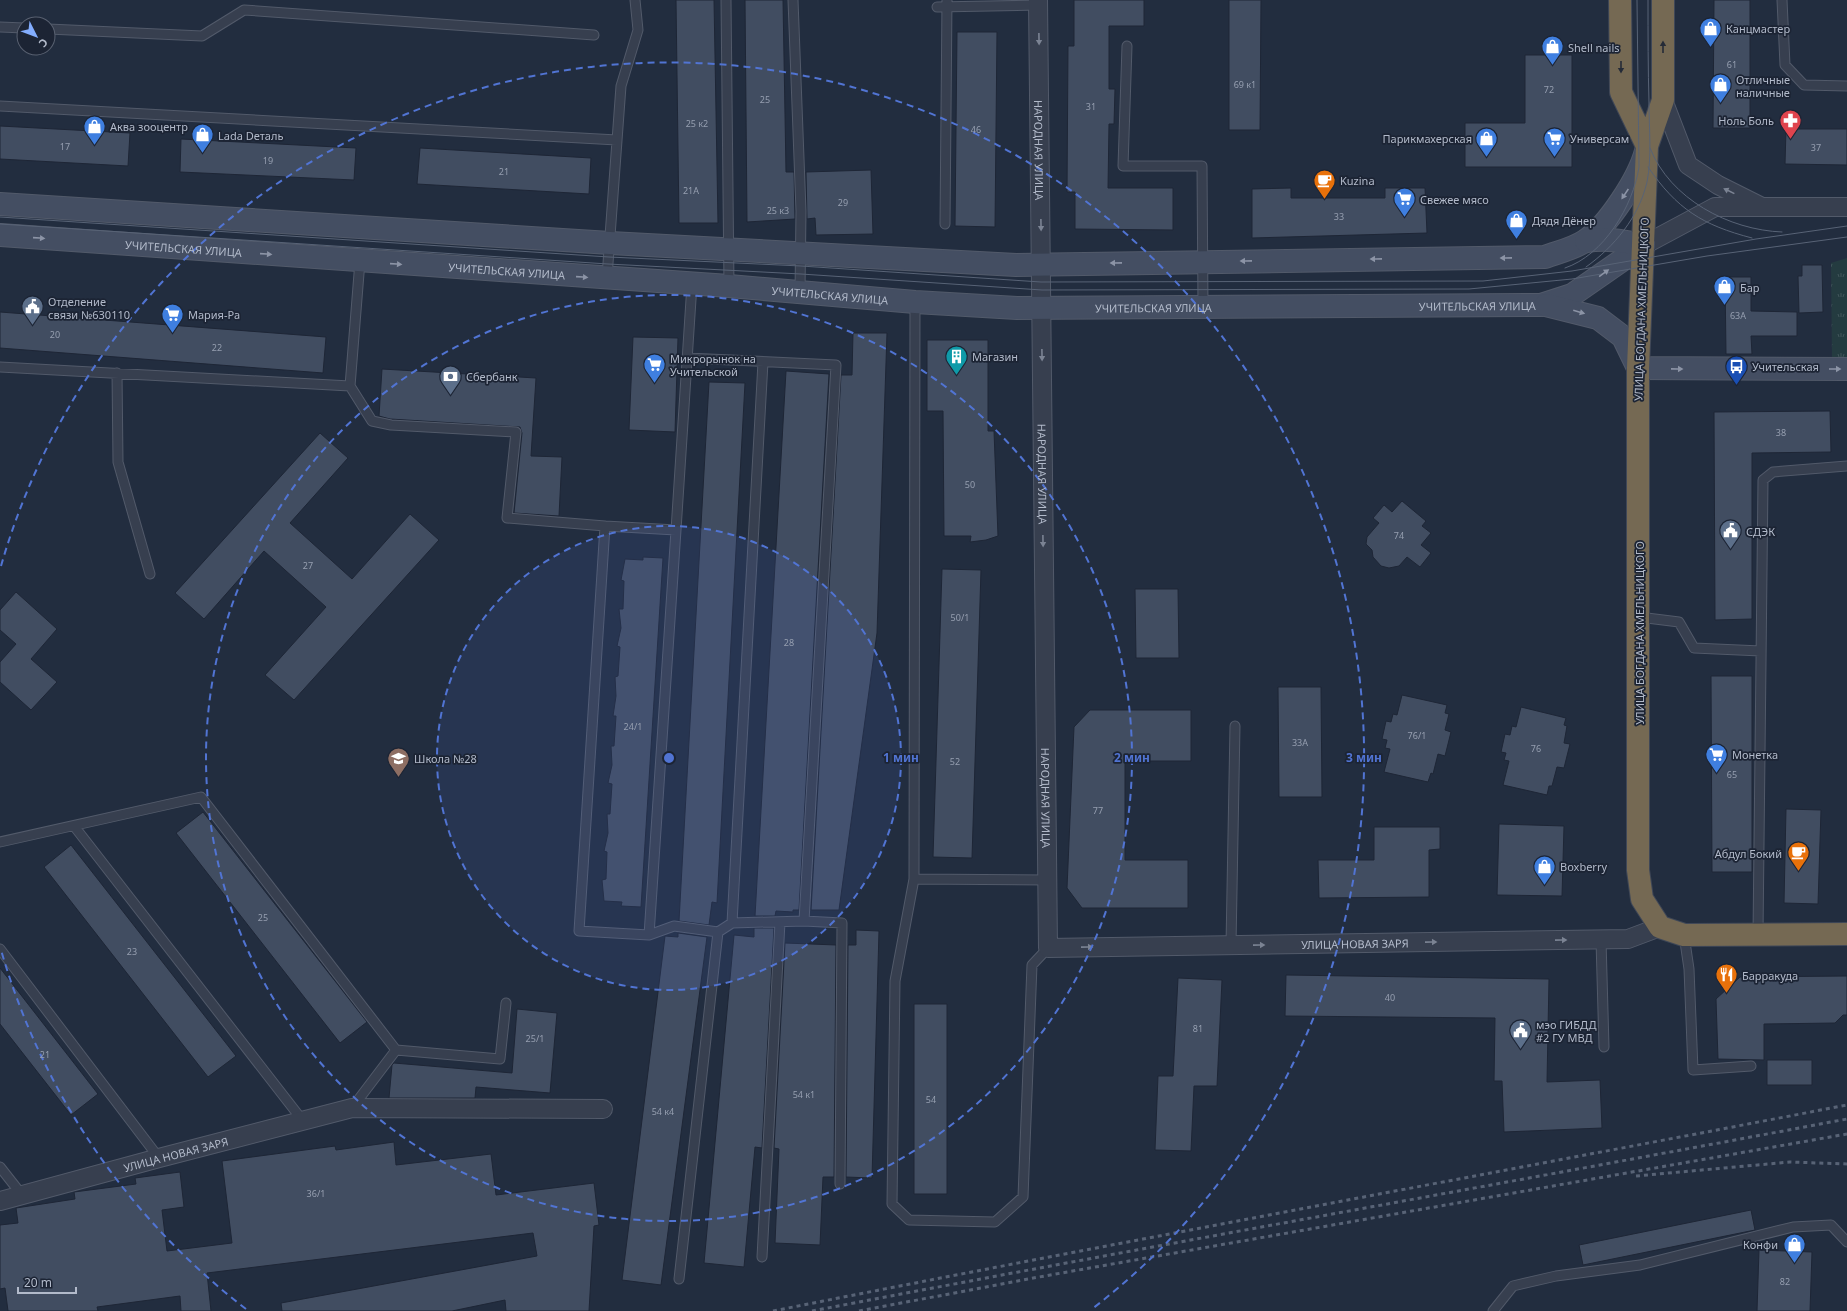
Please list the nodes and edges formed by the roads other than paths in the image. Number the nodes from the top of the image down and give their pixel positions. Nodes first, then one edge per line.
1 (635, 0) edge
2 (726, 0) edge
3 (793, 0) edge
4 (1620, 0) edge
5 (1663, 0) edge
6 (1782, 0) edge
7 (1038, 3) edge
8 (947, 4) edge
9 (937, 7) dead end
10 (0, 27) edge
11 (16, 28) edge
12 (56, 29) edge
13 (594, 35) dead end
14 (1127, 46) dead end
15 (1847, 86) edge
16 (1663, 100) junction
17 (0, 106) edge
18 (617, 140) junction
19 (1647, 146) junction
20 (0, 204) edge
21 (1847, 207) edge
22 (1764, 208) junction
23 (945, 224) dead end
24 (0, 235) edge
25 (1586, 241) junction
26 (610, 243) junction
27 (1644, 245) junction
28 (730, 250) junction
29 (801, 253) junction
30 (360, 261) junction
31 (1203, 262) junction
32 (1042, 265) junction
33 (607, 278) junction
34 (692, 284) junction
35 (729, 286) junction
36 (800, 292) junction
37 (915, 302) junction
38 (1541, 304) junction
39 (1203, 308) junction
40 (1042, 309) junction
41 (687, 358) junction
42 (763, 362) junction
43 (0, 367) edge
44 (1638, 368) junction
45 (1847, 369) edge
46 (117, 373) junction
47 (350, 386) junction
48 (1847, 466) edge
49 (604, 526) junction
50 (676, 530) junction
51 (150, 574) dead end
52 (1639, 617) junction
53 (1761, 652) junction
54 (1235, 726) dead end
55 (74, 826) junction
56 (0, 842) edge
57 (914, 879) junction
58 (1047, 880) junction
59 (804, 921) junction
60 (780, 922) junction
61 (732, 924) junction
62 (1660, 927) junction
63 (718, 932) junction
64 (1847, 934) edge
65 (649, 935) junction
66 (1684, 935) junction
67 (1758, 935) junction
68 (1601, 940) junction
69 (1231, 945) junction
70 (1048, 948) junction
71 (0, 949) edge
72 (506, 1003) dead end
73 (1604, 1047) dead end
74 (396, 1050) junction
75 (1751, 1066) dead end
76 (352, 1108) junction
77 (603, 1108) dead end
78 (303, 1121) junction
79 (159, 1158) junction
80 (0, 1167) edge
81 (840, 1184) dead end
82 (22, 1195) junction
83 (0, 1201) edge
84 (1847, 1242) edge
85 (762, 1257) dead end
86 (679, 1279) dead end
87 (1493, 1311) edge

1 - 18 lane
2 - 28 lane
3 - 29 lane
4 -> 19 highway, УЛИЦА БОГДАНА ХМЕЛЬНИЦКОГО
16 -> 5 highway, УЛИЦА БОГДАНА ХМЕЛЬНИЦКОГО
6 - 15 lane
7 - 8 lane
7 -> 32 street, НАРОДНАЯ УЛИЦА
8 - 9 lane
8 - 23 lane
10 - 11 lane
12 - 13 lane
14 - 31 lane
16 - 19 highway, УЛИЦА БОГДАНА ХМЕЛЬНИЦКОГО
22 -> 16 street
17 - 18 lane
18 - 26 lane
19 -> 25 main road
19 - 27 highway, УЛИЦА БОГДАНА ХМЕЛЬНИЦКОГО
20 - 26 main road
21 - 22 street, УЧИТЕЛЬСКАЯ УЛИЦА
22 - 27 street, УЧИТЕЛЬСКАЯ УЛИЦА
24 -> 30 main road, УЧИТЕЛЬСКАЯ УЛИЦА
25 - 27 main road
25 -> 31 main road
26 - 28 main road
26 - 33 lane
38 -> 27 main road, УЧИТЕЛЬСКАЯ УЛИЦА
27 - 44 highway, УЛИЦА БОГДАНА ХМЕЛЬНИЦКОГО
28 - 29 main road
28 - 35 lane
29 - 32 main road
29 - 36 lane
30 -> 33 main road, УЧИТЕЛЬСКАЯ УЛИЦА
30 - 47 lane
31 -> 32 main road
31 - 39 lane
32 - 40 street, НАРОДНАЯ УЛИЦА
33 - 34 main road, УЧИТЕЛЬСКАЯ УЛИЦА
34 - 35 main road, УЧИТЕЛЬСКАЯ УЛИЦА
34 - 41 lane
35 - 36 main road, УЧИТЕЛЬСКАЯ УЛИЦА
36 - 37 main road, УЧИТЕЛЬСКАЯ УЛИЦА
37 - 40 main road, УЧИТЕЛЬСКАЯ УЛИЦА
37 - 57 lane
38 - 39 main road, УЧИТЕЛЬСКАЯ УЛИЦА
38 -> 44 main road
39 - 40 main road, УЧИТЕЛЬСКАЯ УЛИЦА
40 -> 58 street, НАРОДНАЯ УЛИЦА
41 - 42 lane
41 - 50 lane
42 - 59 lane
42 - 61 lane
43 - 46 lane
44 -> 45 main road
44 - 52 highway, УЛИЦА БОГДАНА ХМЕЛЬНИЦКОГО
46 - 47 lane
46 - 51 lane
47 - 49 lane
48 - 53 lane
49 - 50 lane
49 - 65 lane
50 - 65 lane
52 - 53 lane
52 - 62 highway, УЛИЦА БОГДАНА ХМЕЛЬНИЦКОГО
53 - 67 lane
54 - 69 lane
55 - 56 lane
55 - 74 lane
55 - 78 lane
57 - 58 lane
57 - 70 lane
58 - 70 street, НАРОДНАЯ УЛИЦА
59 - 60 lane
59 - 81 lane
60 - 61 lane
60 - 85 lane
61 - 63 lane
62 - 66 highway
62 - 68 street, УЛИЦА НОВАЯ ЗАРЯ
63 - 65 lane
63 - 86 lane
64 - 67 highway
66 - 67 highway
66 - 75 lane
69 -> 68 street, УЛИЦА НОВАЯ ЗАРЯ
68 - 73 lane
70 -> 69 street, УЛИЦА НОВАЯ ЗАРЯ
71 - 79 lane
72 - 74 lane
74 - 76 lane
76 - 77 street, УЛИЦА НОВАЯ ЗАРЯ
76 - 78 street, УЛИЦА НОВАЯ ЗАРЯ
78 - 79 street, УЛИЦА НОВАЯ ЗАРЯ
79 - 82 street, УЛИЦА НОВАЯ ЗАРЯ
80 - 82 lane
82 - 83 street, УЛИЦА НОВАЯ ЗАРЯ
84 - 87 lane

